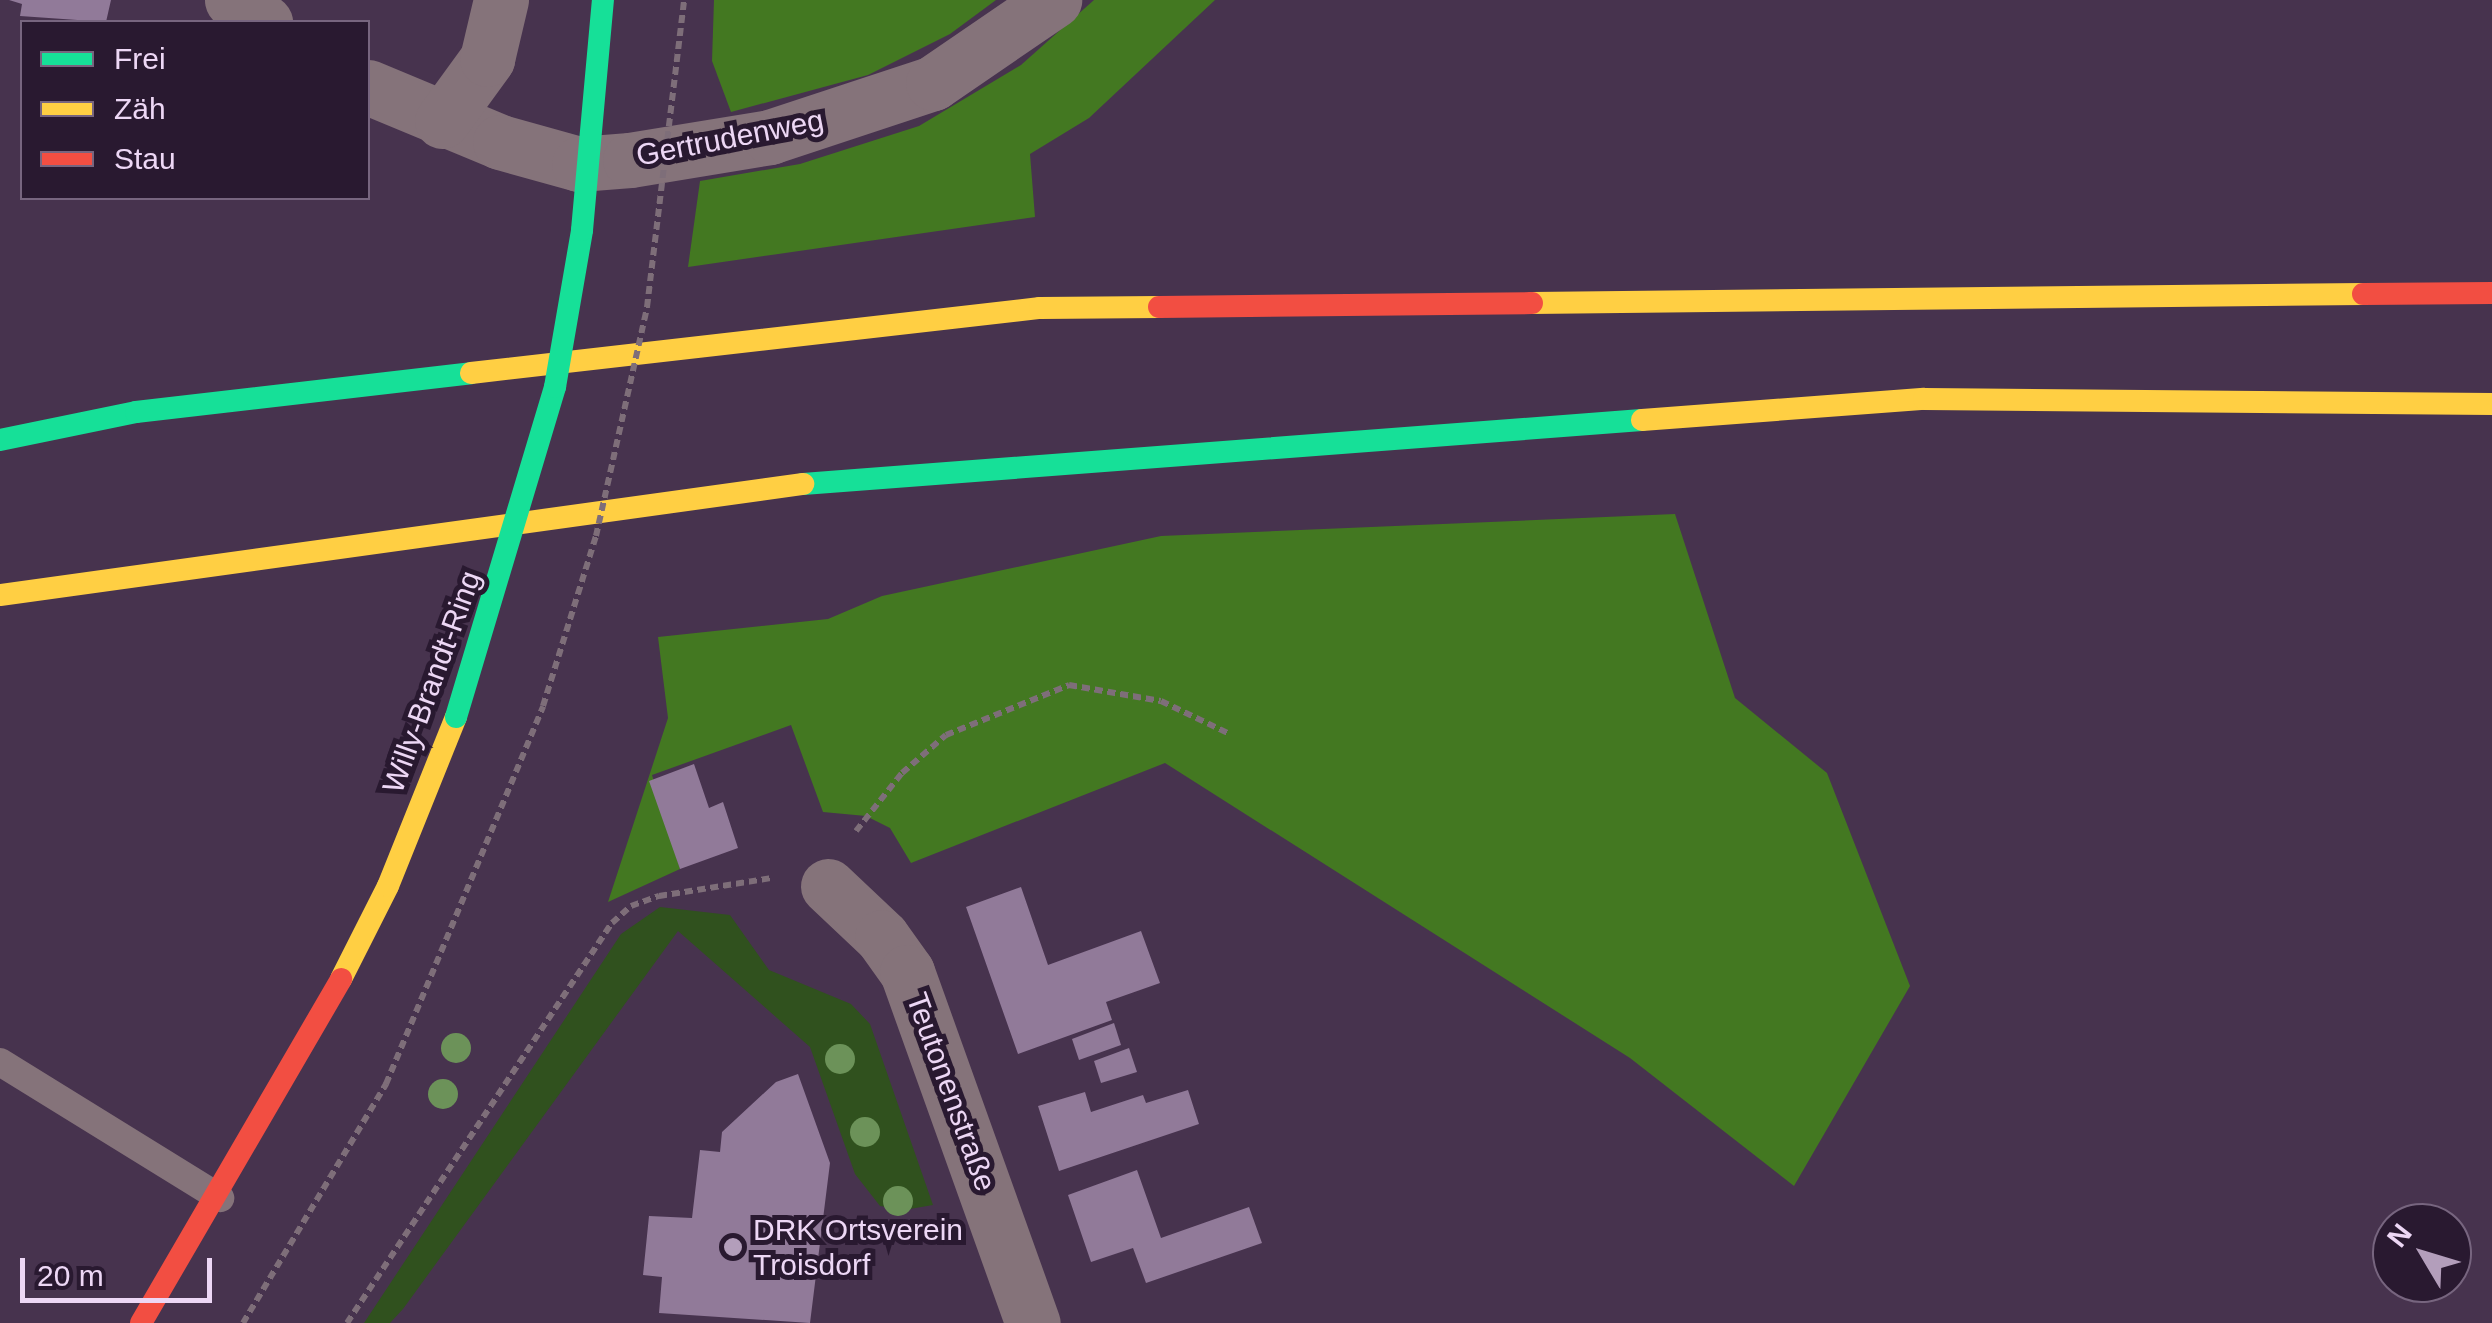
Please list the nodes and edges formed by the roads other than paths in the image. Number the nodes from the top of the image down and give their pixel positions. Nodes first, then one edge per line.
1 (232, 0) edge
2 (501, 0) edge
3 (603, 0) edge
4 (1054, 0) edge
5 (262, 20) edge
6 (370, 88) edge
7 (442, 121) junction
8 (2492, 292) edge
9 (2492, 404) edge
10 (39, 405) dead end
11 (136, 412) junction
12 (0, 440) edge
13 (0, 595) edge
14 (828, 886) road end
15 (0, 1062) edge
16 (220, 1198) junction
17 (141, 1323) edge
18 (1033, 1323) edge

1 - 5 street
2 - 7 street
3 - 16 main road, Willy-Brandt-Ring, bridge
4 - 7 street, Gertrudenweg
6 - 7 street, Gertrudenweg
8 - 11 main road
9 - 13 main road
10 - 11 main road
11 - 12 main road
14 - 18 street, Teutonenstraße
15 - 16 lane
16 - 17 main road, Willy-Brandt-Ring

